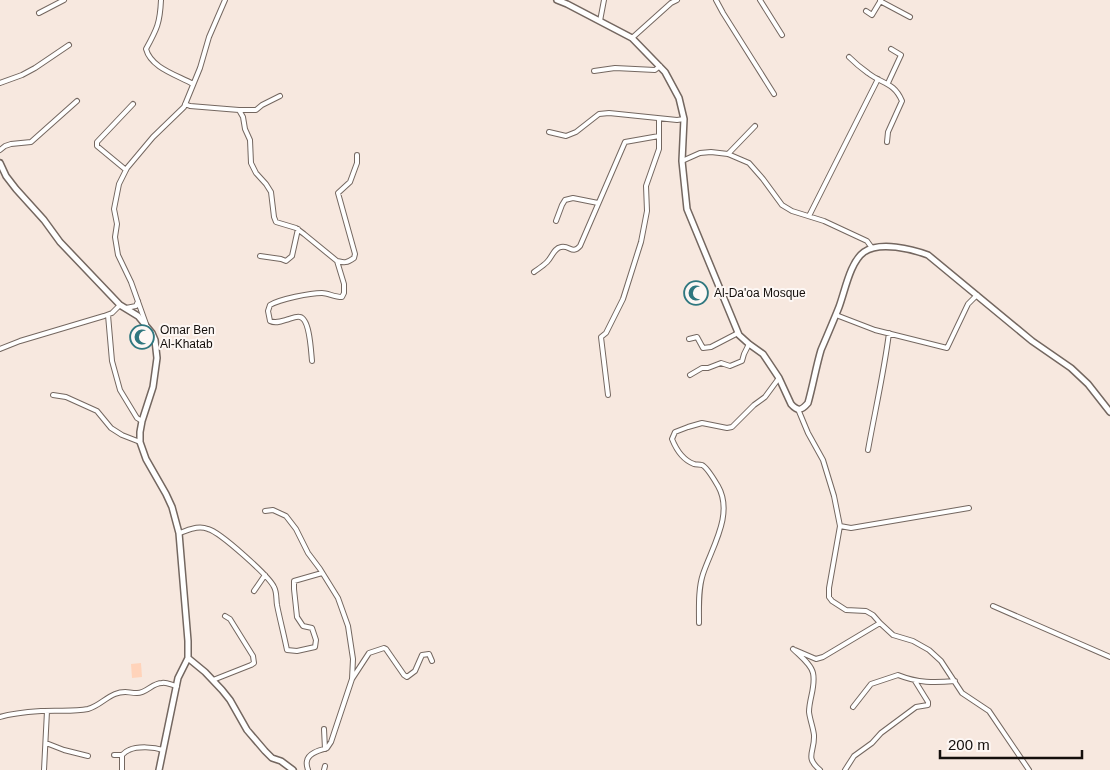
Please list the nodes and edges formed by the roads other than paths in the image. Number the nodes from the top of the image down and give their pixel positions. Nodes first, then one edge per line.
1 (64, 0) edge
2 (161, 0) edge
3 (225, 0) edge
4 (557, 0) edge
5 (604, 0) edge
6 (677, 0) edge
7 (716, 0) edge
8 (760, 0) edge
9 (881, 1) edge
10 (866, 11) dead end
11 (39, 13) dead end
12 (910, 17) dead end
13 (600, 21) junction
14 (782, 35) dead end
15 (632, 38) junction
16 (69, 45) dead end
17 (891, 49) dead end
18 (849, 57) dead end
19 (660, 66) junction
20 (594, 71) dead end
21 (878, 79) junction
22 (0, 83) edge
23 (888, 83) junction
24 (193, 84) junction
25 (774, 94) dead end
26 (280, 96) dead end
27 (78, 101) dead end
28 (133, 104) dead end
29 (185, 104) junction
30 (239, 110) junction
31 (659, 119) junction
32 (684, 119) junction
33 (755, 126) dead end
34 (550, 132) dead end
35 (659, 136) junction
36 (887, 142) dead end
37 (0, 150) edge
38 (728, 154) junction
39 (357, 155) dead end
40 (682, 161) junction
41 (0, 163) edge
42 (126, 170) junction
43 (598, 203) junction
44 (809, 216) junction
45 (556, 221) dead end
46 (298, 229) junction
47 (872, 248) junction
48 (260, 256) dead end
49 (337, 261) junction
50 (534, 272) dead end
51 (976, 295) junction
52 (138, 301) junction
53 (122, 307) junction
54 (108, 315) junction
55 (836, 315) junction
56 (146, 325) junction
57 (738, 333) junction
58 (890, 333) junction
59 (689, 339) dead end
60 (749, 344) junction
61 (0, 349) edge
62 (312, 361) dead end
63 (690, 375) dead end
64 (779, 378) junction
65 (53, 395) dead end
66 (608, 395) dead end
67 (1110, 401) edge
68 (1104, 405) junction
69 (798, 410) junction
70 (1110, 412) edge
71 (142, 421) junction
72 (140, 442) junction
73 (868, 450) dead end
74 (969, 508) dead end
75 (265, 511) dead end
76 (840, 526) junction
77 (179, 533) junction
78 (322, 573) junction
79 (265, 575) junction
80 (254, 591) dead end
81 (993, 606) dead end
82 (225, 616) dead end
83 (698, 623) dead end
84 (880, 623) junction
85 (1110, 657) edge
86 (188, 658) junction
87 (432, 661) dead end
88 (352, 679) junction
89 (213, 680) junction
90 (914, 681) junction
91 (955, 682) junction
92 (177, 686) junction
93 (853, 707) dead end
94 (47, 711) junction
95 (0, 718) edge
96 (324, 729) dead end
97 (46, 743) junction
98 (324, 748) junction
99 (164, 750) junction
100 (114, 755) dead end
101 (122, 755) junction
102 (88, 756) dead end
103 (44, 770) edge
104 (122, 770) edge
105 (159, 770) edge
106 (293, 770) edge
107 (308, 770) edge
108 (820, 770) edge
109 (845, 770) edge
110 (1029, 770) edge

1 - 11 street
2 - 24 street
3 - 24 street
4 - 13 street
5 - 13 street
6 - 15 street
7 - 25 street
8 - 14 street
9 - 10 street
9 - 12 street
13 - 15 street
15 - 19 street
16 - 22 street
17 - 23 street
18 - 21 street
19 - 20 street
19 - 32 street
21 - 23 street
21 - 44 street
23 - 36 street
24 - 29 street
26 - 30 street
27 - 37 street
28 - 42 street
29 - 30 street
29 - 42 street
30 - 46 street
31 - 32 street
31 - 34 street
31 - 35 street
32 - 40 street
33 - 38 street
35 - 43 street
35 - 66 street
38 - 40 street
38 - 44 street
39 - 49 street
40 - 57 street
41 - 53 street
42 - 52 street
43 - 45 street
43 - 50 street
44 - 47 street
46 - 48 street
46 - 49 street
47 - 51 street
47 - 55 street
49 - 62 street
51 - 58 street
51 - 68 street
52 - 53 street
52 - 56 street
53 - 54 street
53 - 56 street
54 - 61 street
54 - 71 street
55 - 58 street
55 - 69 street
56 - 71 street
57 - 59 street
57 - 60 street
58 - 73 street
60 - 63 street
60 - 64 street
64 - 69 street
64 - 83 street
65 - 72 street
67 - 68 street
68 - 70 street
69 - 76 street
71 - 72 street
72 - 77 street
74 - 76 street
75 - 78 street
76 - 84 street
77 - 79 street
77 - 86 street
78 - 79 street
78 - 88 street
79 - 80 street
81 - 85 street
82 - 89 street
84 - 91 street
84 - 108 street
86 - 89 street
86 - 92 street
87 - 88 street
88 - 98 street
89 - 106 street
90 - 91 street
90 - 93 street
90 - 109 street
91 - 110 street
92 - 94 street
92 - 99 street
94 - 95 street
94 - 97 street
96 - 98 street
97 - 102 street
97 - 103 street
98 - 107 street
99 - 101 street
99 - 105 street
100 - 101 street
101 - 104 street

